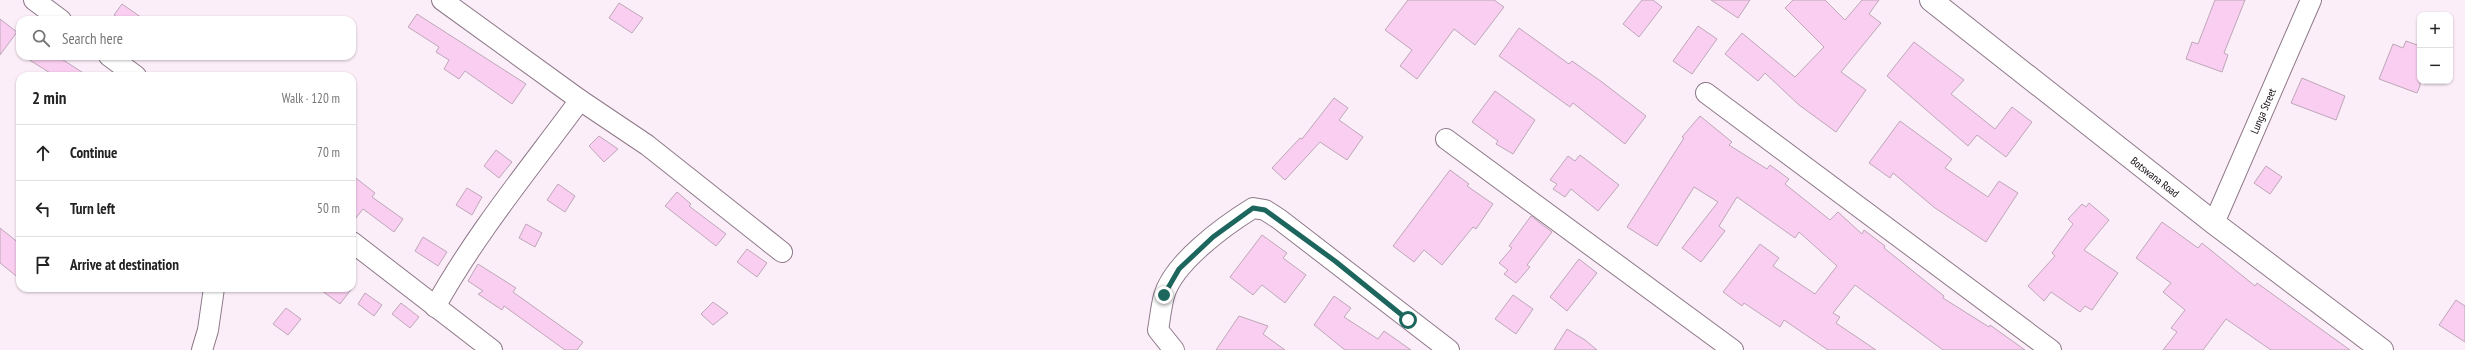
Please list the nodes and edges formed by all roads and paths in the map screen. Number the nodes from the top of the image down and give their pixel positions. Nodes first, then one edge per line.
1 (34, 0) edge
2 (442, 0) edge
3 (1931, 0) edge
4 (2311, 0) edge
5 (56, 16) edge
6 (114, 60) edge
7 (131, 72) edge
8 (1706, 93) dead end
9 (580, 100) junction
10 (1446, 139) dead end
11 (2214, 223) junction
12 (356, 245) edge
13 (782, 252) dead end
14 (213, 292) edge
15 (435, 307) junction
16 (2374, 348) edge
17 (202, 350) edge
18 (492, 350) edge
19 (1174, 350) edge
20 (1449, 350) edge
21 (1733, 350) edge
22 (2051, 350) edge

1 - 5 street
2 - 9 street
3 - 11 street, Botswana Road
4 - 11 street, Lunga Street
6 - 7 street
8 - 22 street
9 - 13 street
9 - 15 street
10 - 21 street
11 - 16 street, Botswana Road
12 - 15 street
14 - 17 street
15 - 18 street
19 - 20 street

